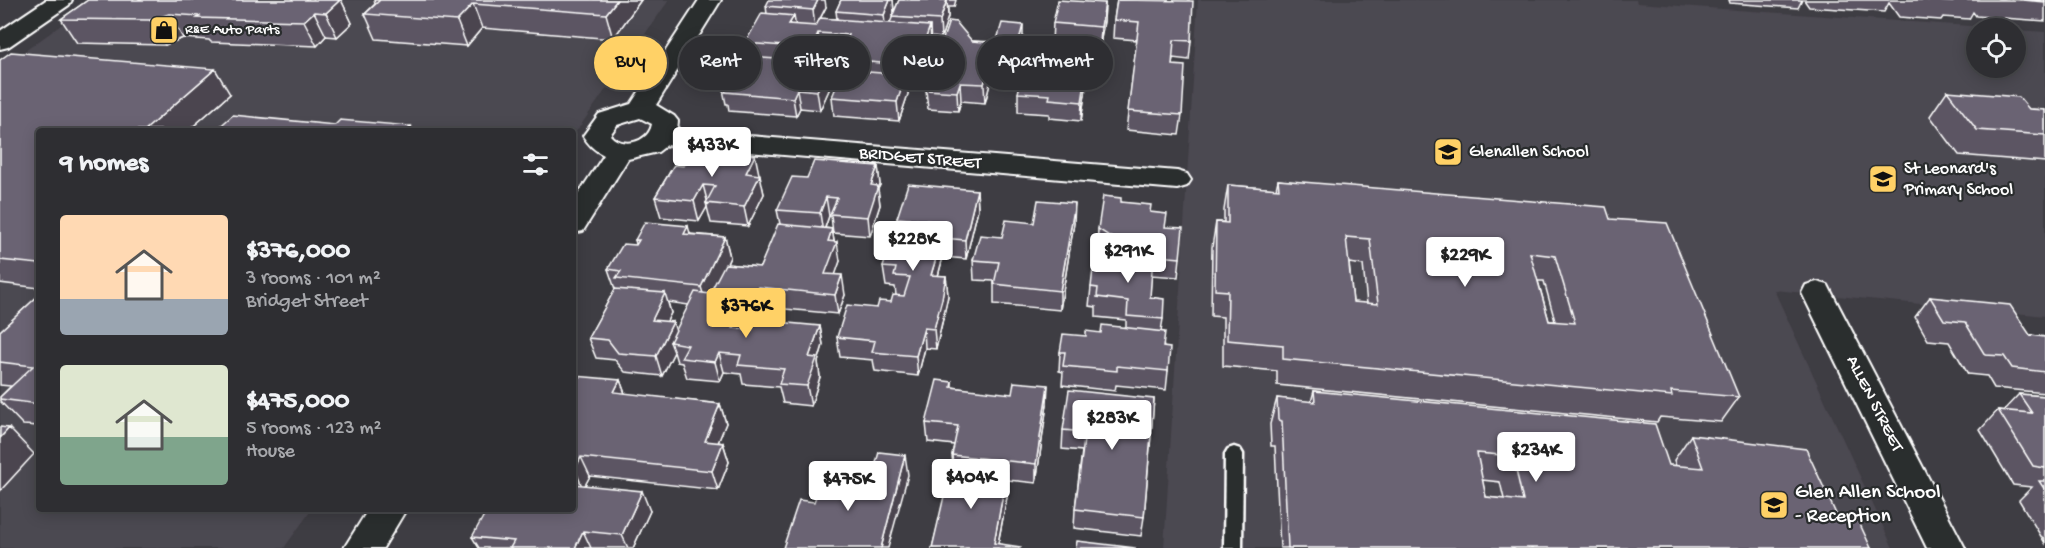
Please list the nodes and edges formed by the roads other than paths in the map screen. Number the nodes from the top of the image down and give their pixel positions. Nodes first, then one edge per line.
1 (61, 0) edge
2 (710, 0) edge
3 (0, 42) edge
4 (640, 110) junction
5 (662, 137) junction
6 (620, 151) junction
7 (1178, 180) dead end
8 (576, 219) edge
9 (1817, 293) dead end
10 (1234, 454) dead end
11 (386, 512) edge
12 (363, 548) edge
13 (1233, 548) edge
14 (1946, 548) edge

1 - 3 street
2 - 4 street
4 - 5 street
4 - 6 street
5 - 6 street
5 - 7 street, BRIDGET STREET
6 - 8 street
9 - 14 street, ALLEN STREET
10 - 13 lane
11 - 12 street

